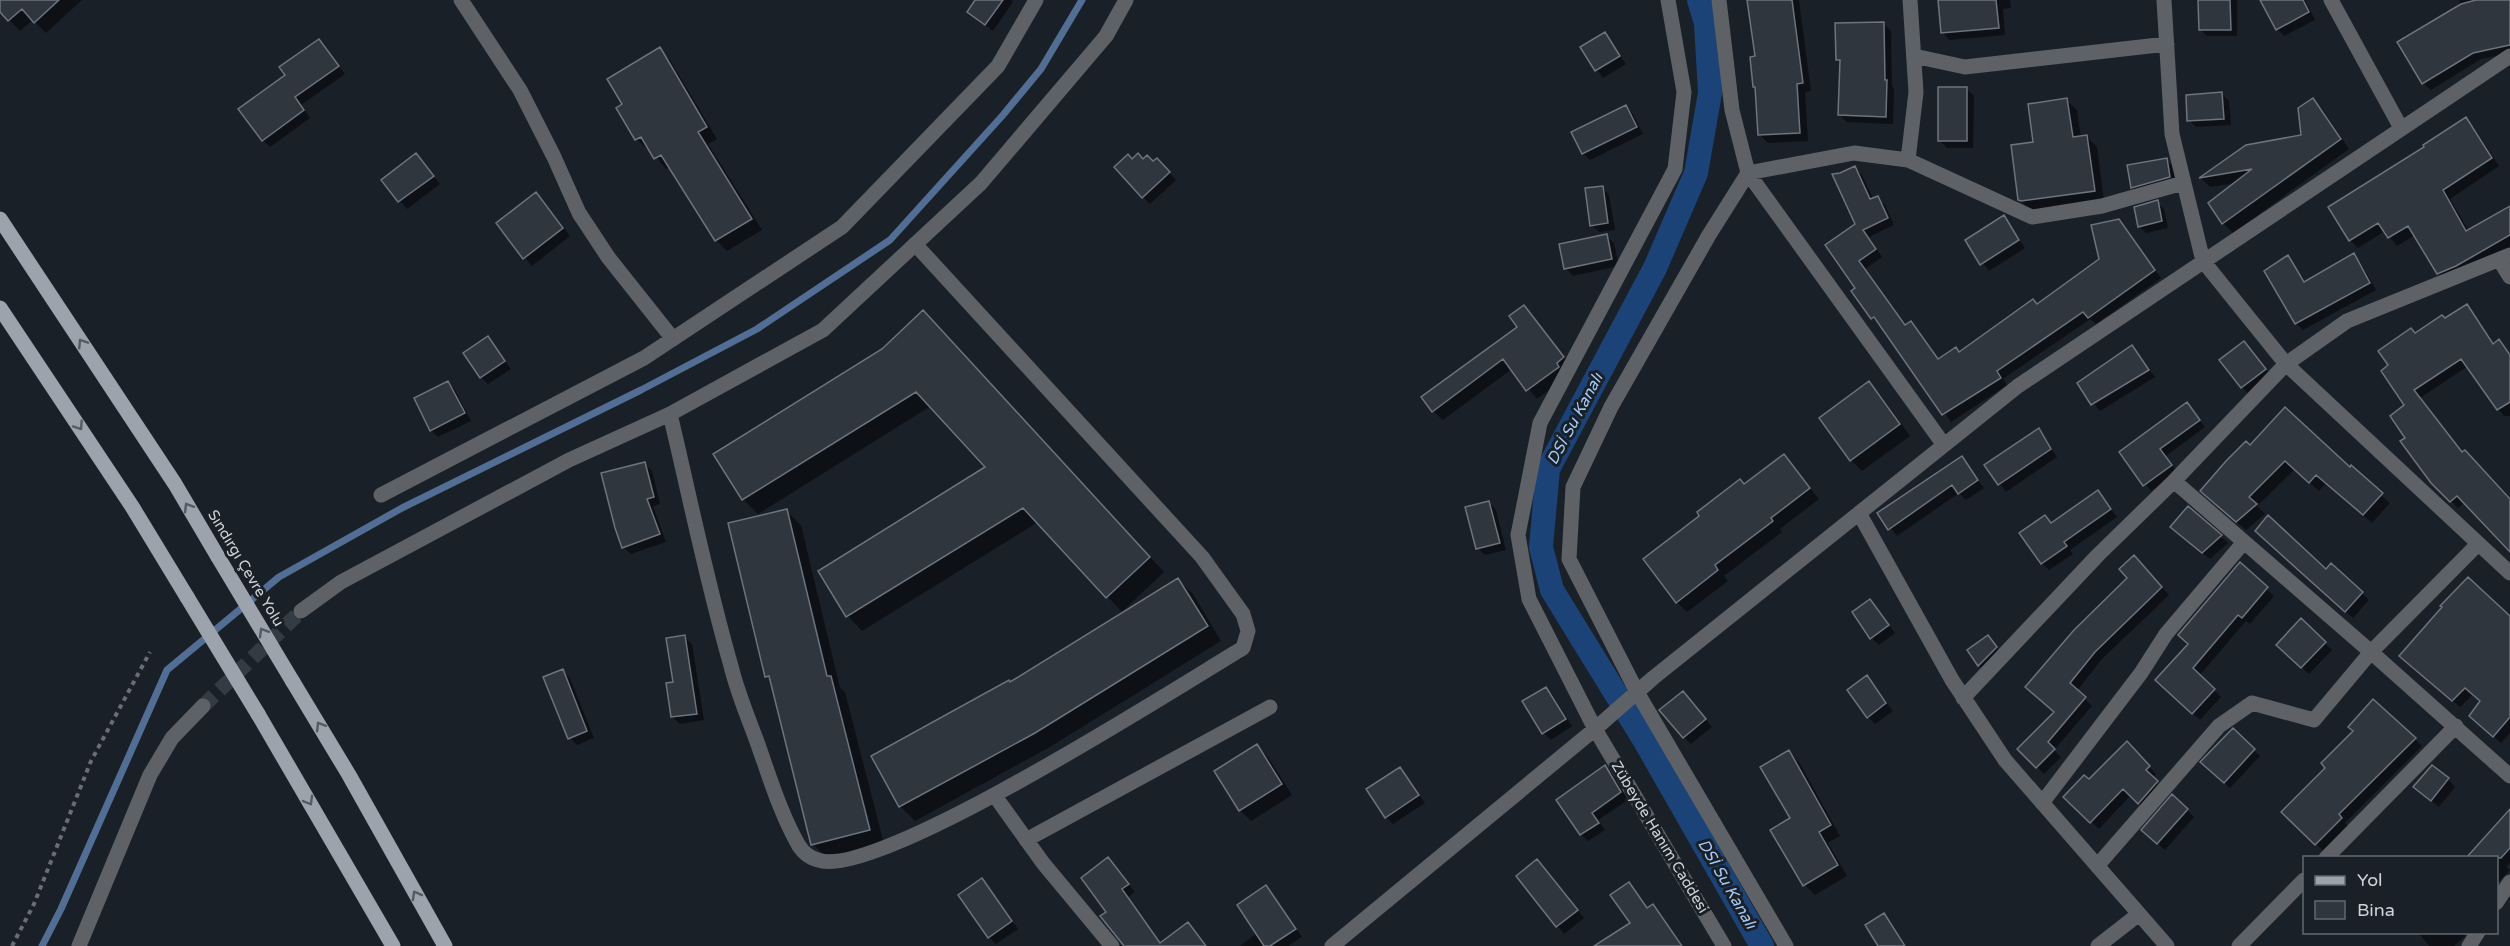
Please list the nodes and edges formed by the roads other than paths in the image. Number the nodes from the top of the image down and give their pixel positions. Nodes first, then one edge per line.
1 (461, 0) edge
2 (1036, 0) edge
3 (1126, 0) edge
4 (1668, 0) edge
5 (1719, 0) edge
6 (1910, 0) edge
7 (2164, 0) edge
8 (2331, 0) edge
9 (2167, 44) junction
10 (1914, 56) junction
11 (2510, 56) edge
12 (2401, 128) junction
13 (1908, 160) junction
14 (1748, 174) junction
15 (2183, 183) junction
16 (0, 219) edge
17 (915, 244) junction
18 (2505, 258) edge
19 (2203, 261) junction
20 (2510, 277) edge
21 (0, 308) edge
22 (673, 339) junction
23 (2286, 364) junction
24 (670, 414) junction
25 (1944, 445) junction
26 (2174, 481) junction
27 (381, 495) dead end
28 (1859, 513) junction
29 (2244, 542) junction
30 (2478, 544) junction
31 (2510, 573) edge
32 (301, 611) tunnel mouth
33 (2371, 652) junction
34 (1637, 692) junction
35 (1963, 698) junction
36 (203, 706) tunnel mouth
37 (1270, 707) dead end
38 (2456, 726) junction
39 (1595, 729) junction
40 (2510, 776) edge
41 (995, 796) junction
42 (2042, 803) junction
43 (1026, 840) junction
44 (2328, 856) edge
45 (2097, 866) junction
46 (2303, 881) edge
47 (2510, 882) edge
48 (2498, 900) edge
49 (2139, 914) junction
50 (80, 946) edge
51 (393, 946) edge
52 (445, 946) edge
53 (1112, 946) edge
54 (1332, 946) edge
55 (1724, 946) edge
56 (1785, 946) edge
57 (2098, 946) edge
58 (2167, 946) edge
59 (2239, 946) edge

1 - 22 street
2 - 22 street
3 - 17 street
4 - 39 street, Zübeyde Hanım Caddesi
5 - 14 street
6 - 10 street
7 - 9 street
8 - 12 street
9 - 10 street
9 - 15 street
10 - 13 street
11 - 12 street
12 - 19 street
13 - 14 street
13 - 15 street
14 - 25 street
14 - 34 street
15 - 19 street
52 -> 16 main road, Sındırgı Çevre Yolu, bridge
17 - 24 street
17 - 41 street
18 - 20 street
18 - 23 street
19 - 23 street
19 - 25 street
21 -> 51 main road, bridge
22 - 27 street
23 - 26 street
23 - 30 street
24 - 32 street
24 - 41 street
25 - 28 street
26 - 29 street
26 - 35 street
28 - 34 street
28 - 35 street
29 - 33 street
29 - 42 street
30 - 31 street
30 - 33 street
33 - 38 street
33 - 45 street
34 - 39 street
34 - 56 street
35 - 42 street
36 - 50 street
37 - 43 street
38 - 40 street
38 - 44 street
39 - 54 street
39 - 55 street, Zübeyde Hanım Caddesi
41 - 43 street
42 - 45 street
43 - 53 street
45 - 49 street
46 - 59 street
47 - 48 street
49 - 57 street
49 - 58 street

